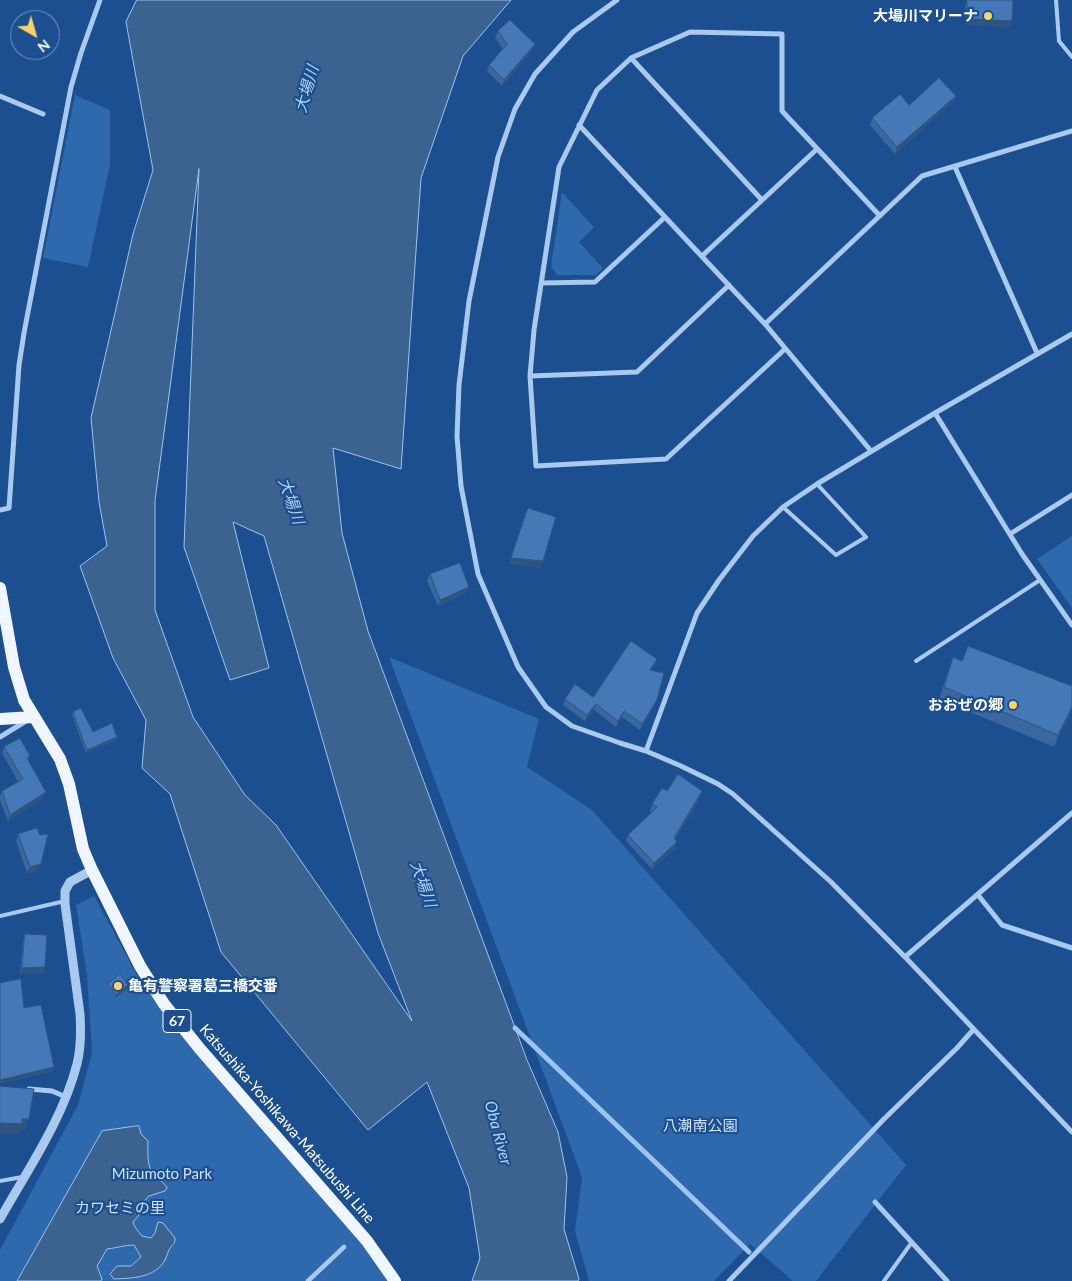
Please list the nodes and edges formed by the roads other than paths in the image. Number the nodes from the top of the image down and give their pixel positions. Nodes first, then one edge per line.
1 (100, 0) edge
2 (617, 0) edge
3 (1056, 0) edge
4 (1072, 57) edge
5 (631, 58) junction
6 (0, 96) edge
7 (43, 114) dead end
8 (579, 125) junction
9 (1072, 131) edge
10 (817, 149) junction
11 (954, 167) junction
12 (762, 200) junction
13 (880, 216) junction
14 (665, 217) junction
15 (702, 256) junction
16 (542, 283) junction
17 (729, 286) junction
18 (765, 324) junction
19 (1072, 334) edge
20 (785, 349) junction
21 (1037, 353) junction
22 (530, 376) junction
23 (935, 413) junction
24 (871, 452) junction
25 (817, 484) junction
26 (1072, 495) edge
27 (783, 507) junction
28 (0, 510) edge
29 (1010, 534) junction
30 (1040, 580) junction
31 (0, 588) edge
32 (1072, 625) edge
33 (916, 661) dead end
34 (32, 717) junction
35 (0, 719) edge
36 (0, 737) edge
37 (646, 751) junction
38 (1072, 813) edge
39 (92, 870) junction
40 (978, 895) junction
41 (65, 901) junction
42 (0, 916) edge
43 (1072, 948) edge
44 (905, 956) junction
45 (973, 1030) junction
46 (24, 1089) edge
47 (66, 1098) junction
48 (1072, 1132) edge
49 (24, 1177) junction
50 (0, 1181) edge
51 (875, 1202) dead end
52 (0, 1219) edge
53 (912, 1242) junction
54 (344, 1247) dead end
55 (308, 1281) edge
56 (395, 1281) edge
57 (729, 1281) edge
58 (884, 1281) edge
59 (947, 1281) edge

1 - 28 street
2 - 37 street
3 - 4 lane
5 - 8 street
5 - 10 street
5 - 12 street
6 - 7 street
8 - 14 street
8 - 16 street
9 - 11 street
10 - 12 street
10 - 13 street
11 - 13 street
11 - 21 street
12 - 15 street
13 - 18 street
14 - 15 street
14 - 16 street
15 - 17 street
16 - 22 street
17 - 18 street
17 - 22 street
18 - 20 street
19 - 21 street
20 - 22 street
20 - 24 street
21 - 23 street
23 - 24 street
23 - 29 street
24 - 25 street
25 - 27 street
25 - 27 lane
26 - 29 street
27 - 37 street
29 - 30 street
30 - 32 street
30 - 33 lane
31 - 34 main road, Katsushika-Yoshikawa-Matsubushi Line
34 - 35 main road
34 - 36 street
34 - 39 main road, Katsushika-Yoshikawa-Matsubushi Line / 67
37 - 44 street
38 - 40 street
39 - 41 street
39 - 56 main road, Katsushika-Yoshikawa-Matsubushi Line / 67
40 - 43 street
40 - 44 street
41 - 42 lane
41 - 47 street
44 - 45 street
45 - 48 street
45 - 57 street
46 - 47 street
47 - 49 street
49 - 50 lane
49 - 52 street
51 - 53 street
53 - 58 lane
53 - 59 street
54 - 55 street

